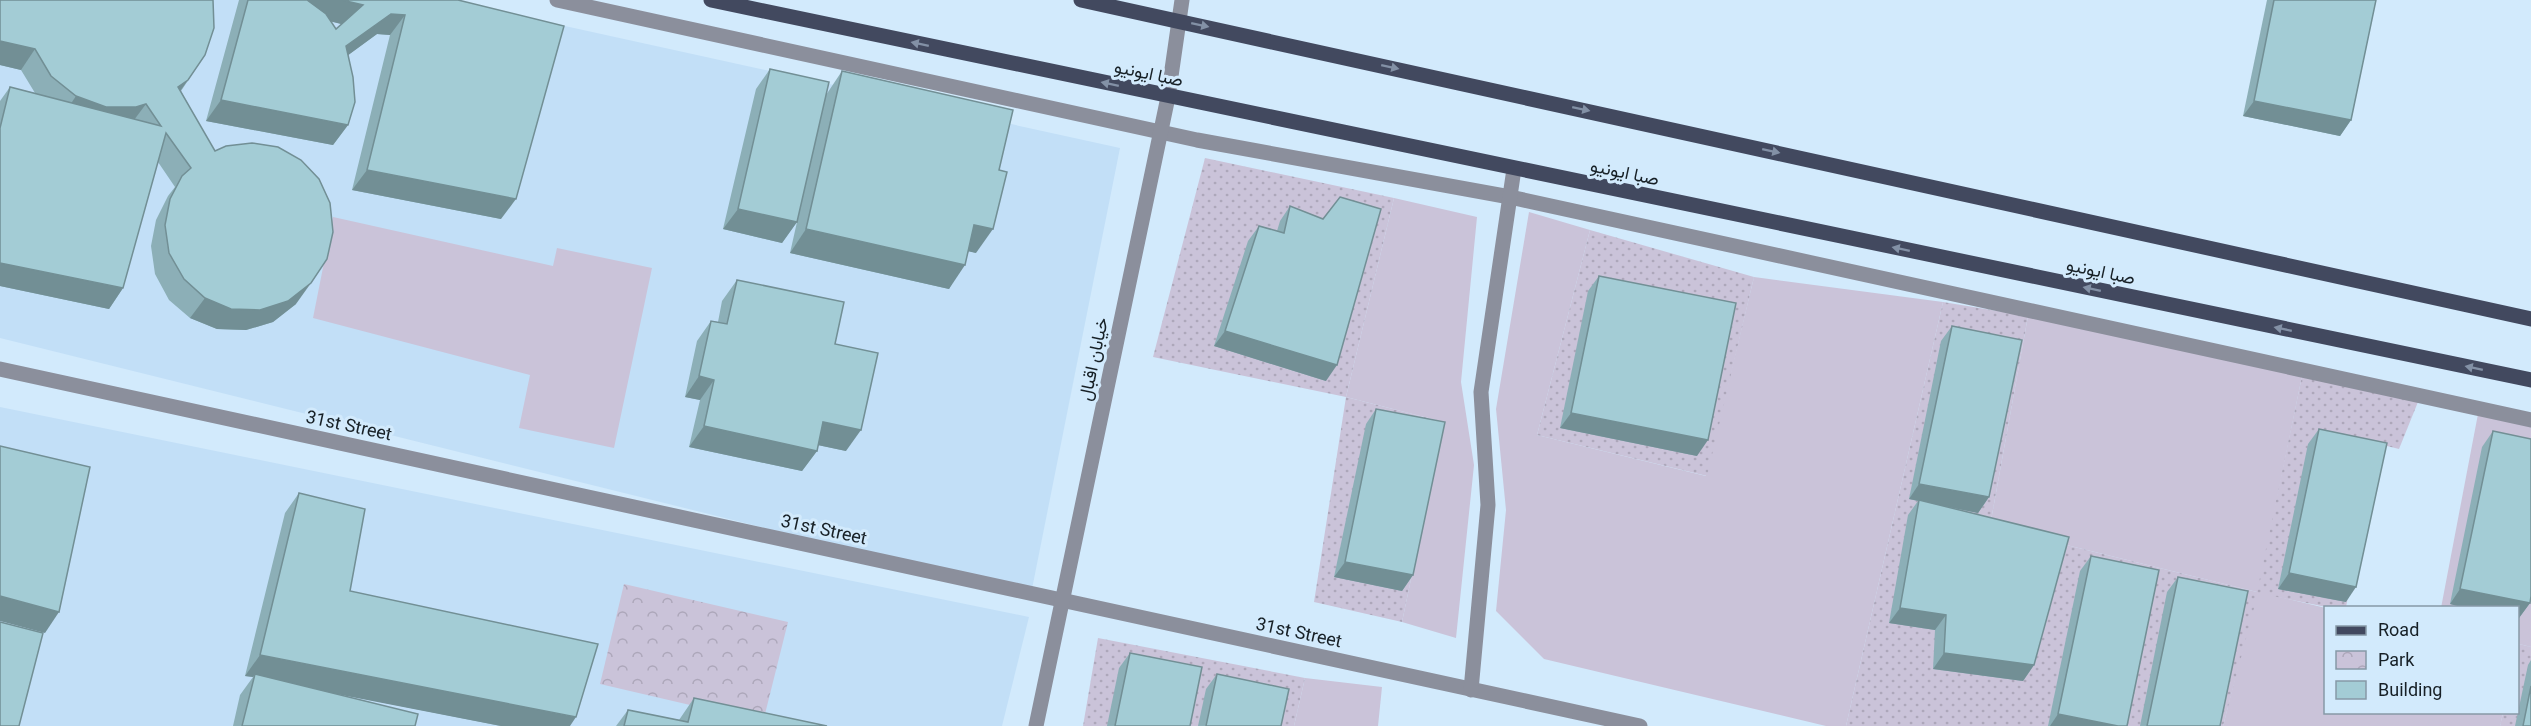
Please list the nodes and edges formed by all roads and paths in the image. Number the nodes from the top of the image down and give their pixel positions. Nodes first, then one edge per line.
1 (557, 0) edge
2 (711, 0) edge
3 (1081, 0) edge
4 (1182, 0) edge
5 (1178, 20) junction
6 (1168, 96) junction
7 (1160, 132) junction
8 (1514, 169) junction
9 (1510, 198) junction
10 (2531, 319) edge
11 (0, 369) edge
12 (2531, 380) edge
13 (2531, 420) edge
14 (1062, 601) junction
15 (1471, 690) junction
16 (1036, 726) edge
17 (1640, 726) edge

1 - 7 street
6 -> 2 main road, صبا ایونیو
3 - 5 main road
4 - 5 street, خیابان اقبال
5 - 6 street, خیابان اقبال
5 -> 10 main road
6 - 7 street, خیابان اقبال
6 - 8 main road, صبا ایونیو
7 - 9 street
7 - 14 street, خیابان اقبال
8 - 9 street
12 -> 8 main road, صبا ایونیو
9 - 13 street
9 - 15 street
11 - 14 street, 31st Street
14 - 15 street, 31st Street
14 - 16 street, خیابان اقبال
15 - 17 street, 31st Street

